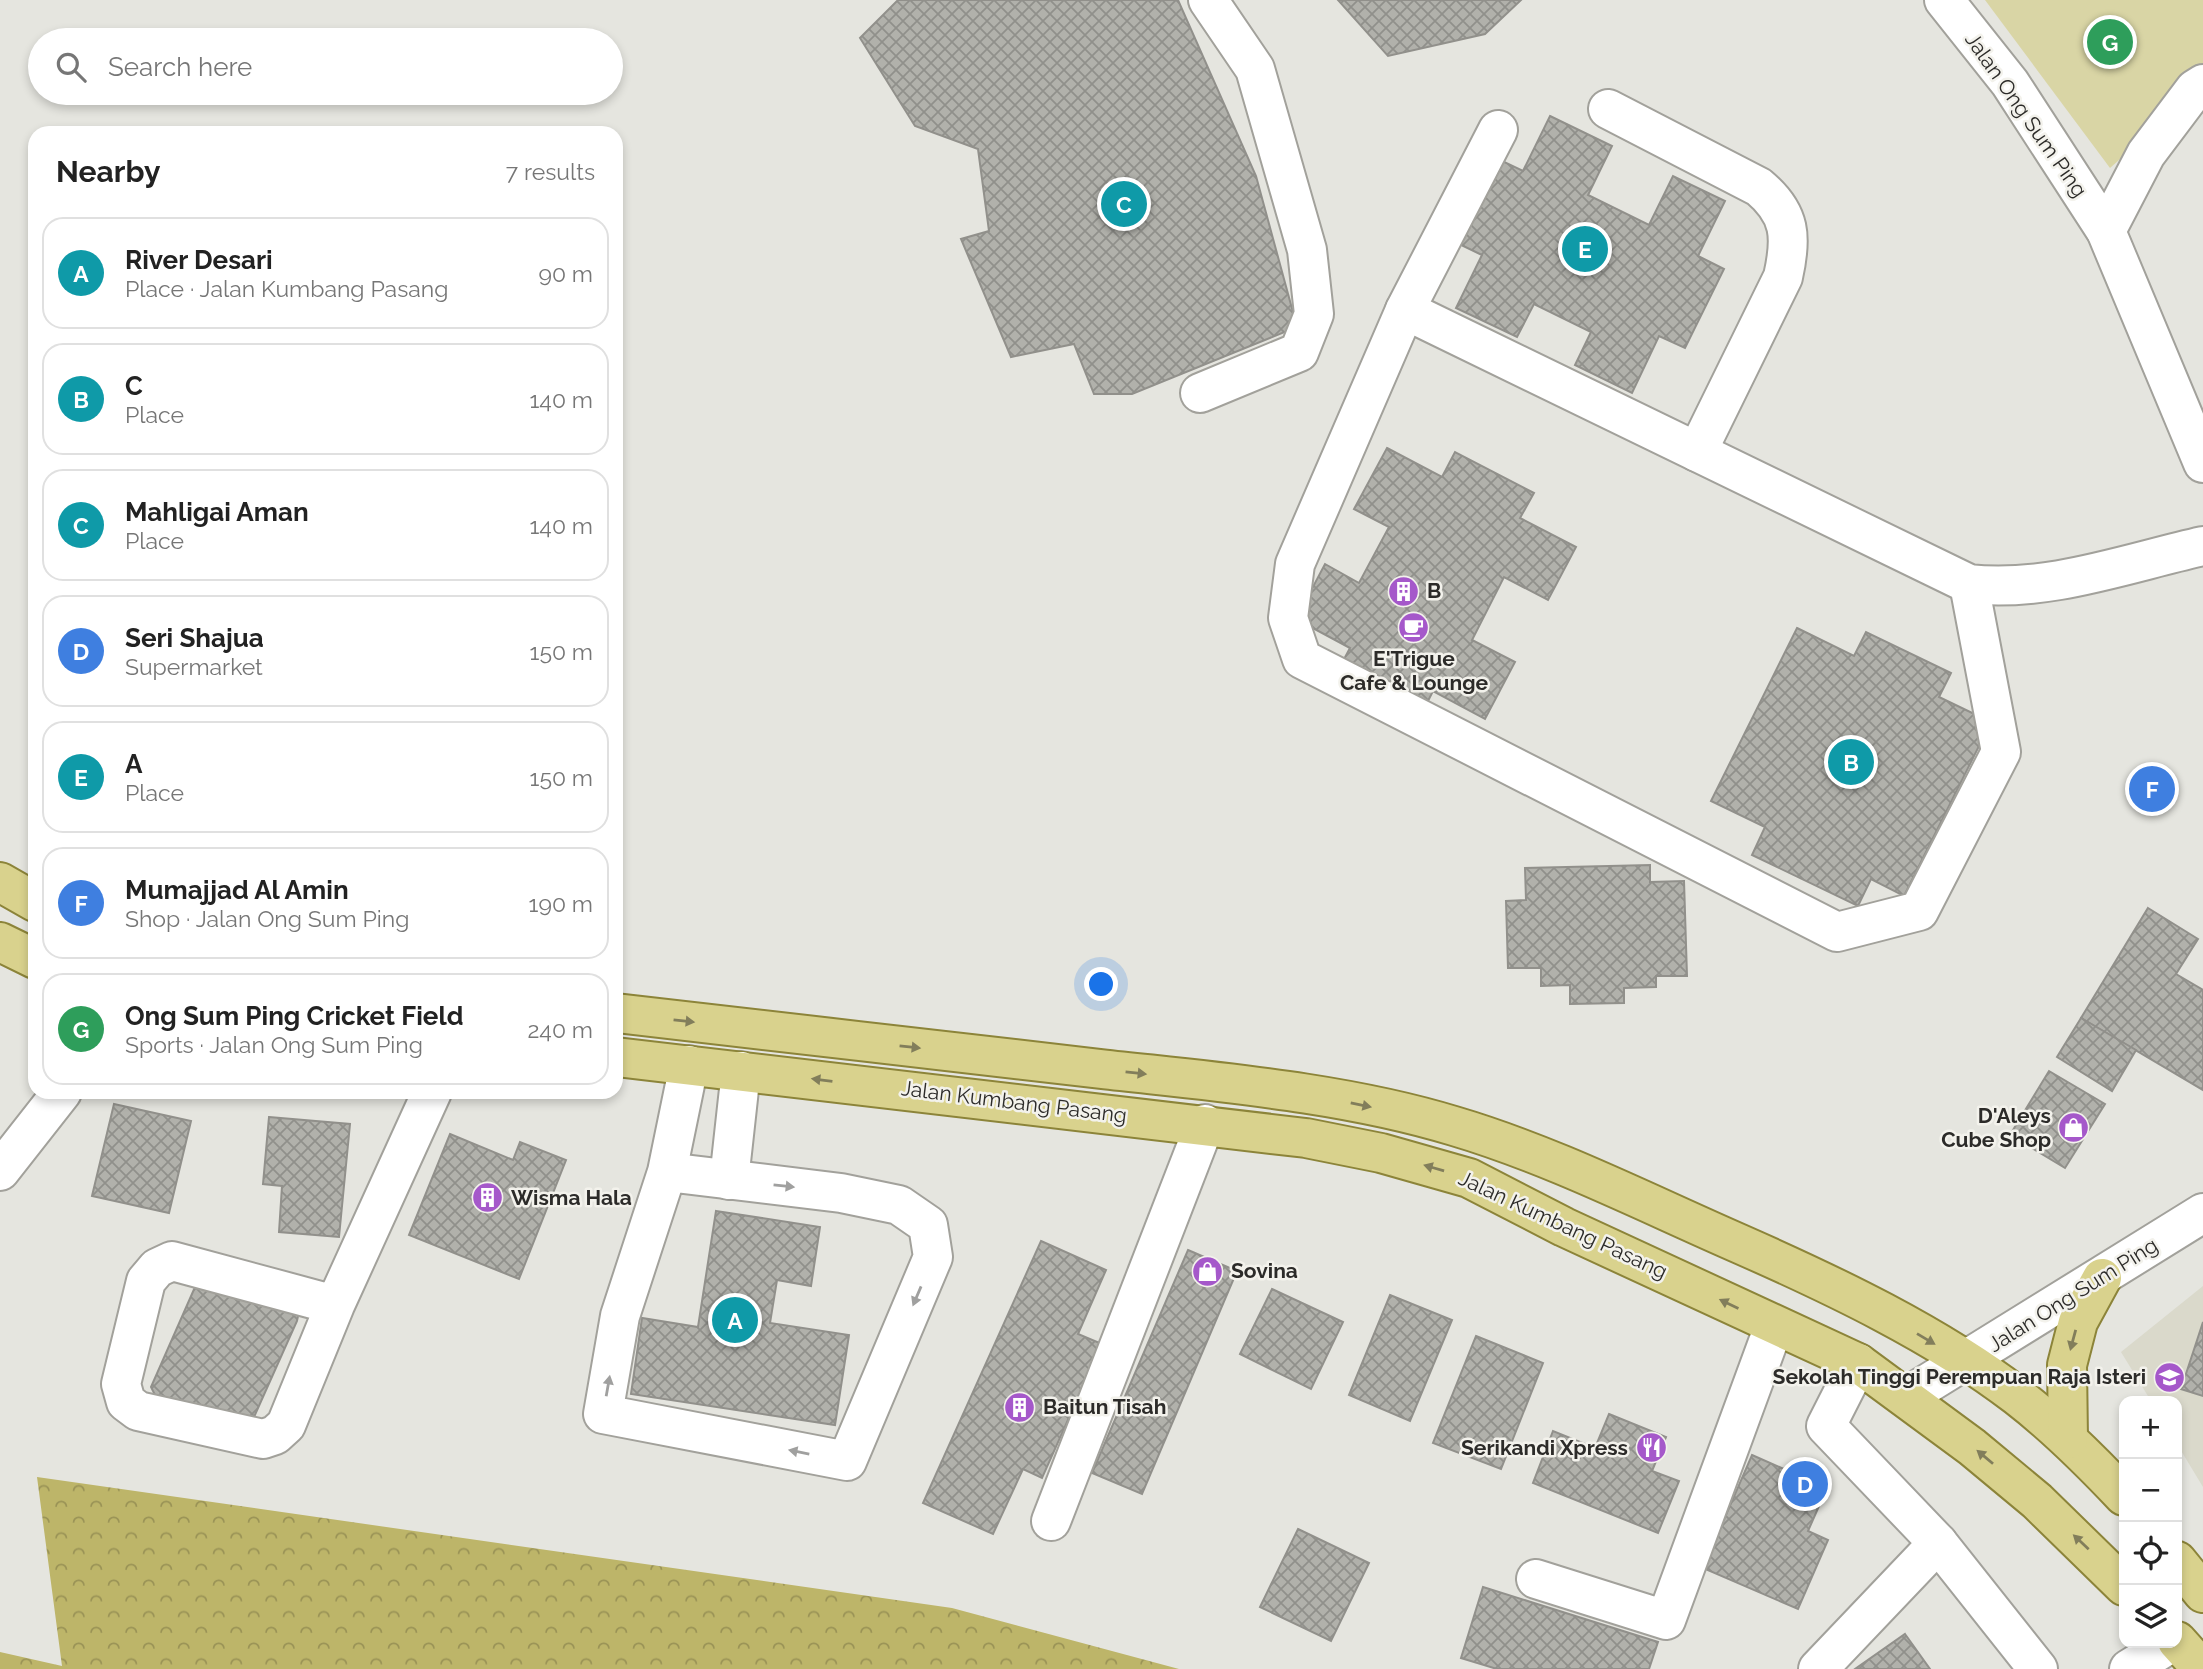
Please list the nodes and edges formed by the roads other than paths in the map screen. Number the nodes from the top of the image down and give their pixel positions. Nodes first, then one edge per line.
1 (1208, 0) edge
2 (1944, 0) edge
3 (2203, 83) edge
4 (1608, 109) dead end
5 (1498, 130) dead end
6 (2106, 231) junction
7 (1405, 310) junction
8 (1200, 393) dead end
9 (1697, 452) junction
10 (2203, 463) edge
11 (2203, 546) edge
12 (1969, 584) junction
13 (0, 882) edge
14 (28, 898) edge
15 (0, 942) edge
16 (28, 956) edge
17 (623, 1014) edge
18 (623, 1059) edge
19 (689, 1065) junction
20 (741, 1071) junction
21 (57, 1099) edge
22 (429, 1099) edge
23 (1205, 1124) junction
24 (0, 1171) edge
25 (667, 1172) junction
26 (729, 1180) junction
27 (2203, 1213) edge
28 (2102, 1278) junction
29 (335, 1305) junction
30 (1774, 1326) junction
31 (1964, 1361) junction
32 (1858, 1363) junction
33 (1906, 1397) junction
34 (2068, 1439) junction
35 (2119, 1491) edge
36 (1051, 1521) dead end
37 (1938, 1543) junction
38 (2182, 1567) edge
39 (1535, 1579) dead end
40 (2123, 1585) edge
41 (2203, 1593) edge
42 (2182, 1647) edge
43 (2163, 1648) edge
44 (2039, 1668) edge
45 (1818, 1669) edge
46 (2129, 1669) edge
47 (2202, 1669) edge

1 - 8 street
2 - 6 street, Jalan Ong Sum Ping
3 - 6 street
4 - 9 street
5 - 7 street
6 - 10 street, Jalan Ong Sum Ping
7 - 9 street
7 - 12 street
9 - 12 street
11 - 12 street
13 - 14 main road
15 - 16 main road
17 -> 31 main road, Jalan Kumbang Pasang
18 - 19 main road, Jalan Kumbang Pasang
19 - 20 main road, Jalan Kumbang Pasang
19 - 25 street
23 -> 20 main road, Jalan Kumbang Pasang
20 - 26 street
21 - 24 street
22 - 29 street
30 -> 23 main road, Jalan Kumbang Pasang
23 - 36 street
25 - 26 street
26 -> 25 street
27 - 28 street, Jalan Ong Sum Ping
28 - 31 street, Jalan Ong Sum Ping
28 -> 34 main road
29 - 29 street
30 - 32 main road, Jalan Kumbang Pasang
30 - 39 street
31 - 33 street, Jalan Ong Sum Ping
31 - 34 main road, Jalan Kumbang Pasang
32 - 33 main road, Jalan Kumbang Pasang
32 - 37 street
40 -> 33 main road, Jalan Kumbang Pasang
34 - 35 main road, Jalan Kumbang Pasang
37 - 44 street
37 - 45 street
38 - 41 main road
42 - 47 main road
43 - 46 street

